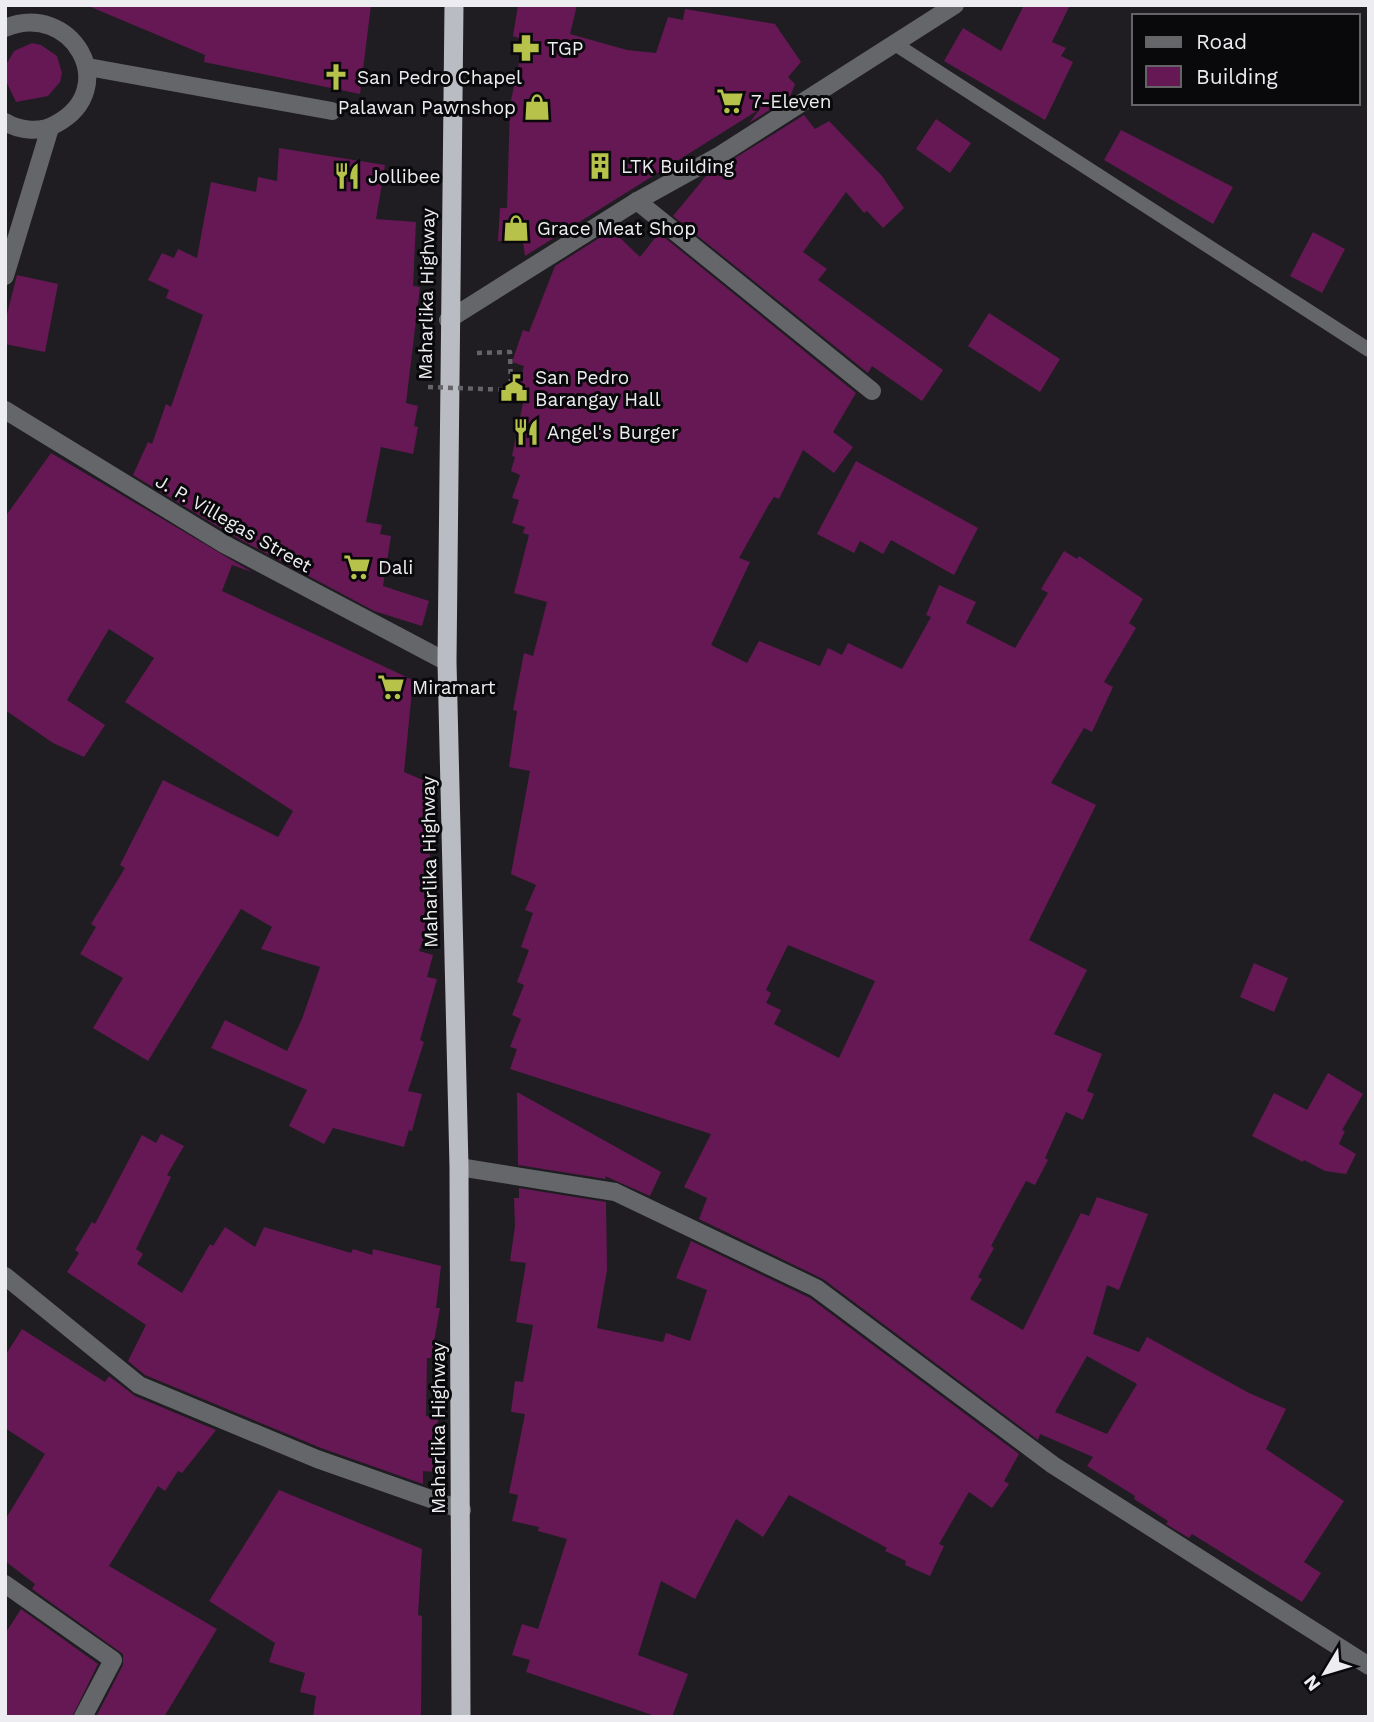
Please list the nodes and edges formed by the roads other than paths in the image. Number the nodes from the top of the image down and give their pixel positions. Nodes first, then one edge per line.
1 (454, 5) edge
2 (955, 5) edge
3 (5, 28) edge
4 (895, 44) junction
5 (88, 67) junction
6 (332, 111) dead end
7 (5, 122) edge
8 (50, 128) junction
9 (637, 201) junction
10 (5, 276) edge
11 (448, 320) junction
12 (1369, 350) edge
13 (873, 391) dead end
14 (5, 410) edge
15 (447, 662) junction
16 (459, 1167) junction
17 (5, 1276) edge
18 (462, 1510) junction
19 (5, 1584) edge
20 (1369, 1666) edge
21 (83, 1717) edge
22 (461, 1717) edge

1 - 11 highway, Maharlika Highway
2 - 4 street
3 - 5 street
4 - 9 street
4 - 12 lane
5 - 6 street
5 - 8 street
7 - 8 street
8 - 10 street
9 - 11 street
9 - 13 street
11 - 15 highway, Maharlika Highway
14 - 15 street, J. P. Villegas Street
15 - 16 highway, Maharlika Highway
16 - 18 highway, Maharlika Highway
16 - 20 street
17 - 18 street
18 - 22 highway, Maharlika Highway
19 - 21 street

